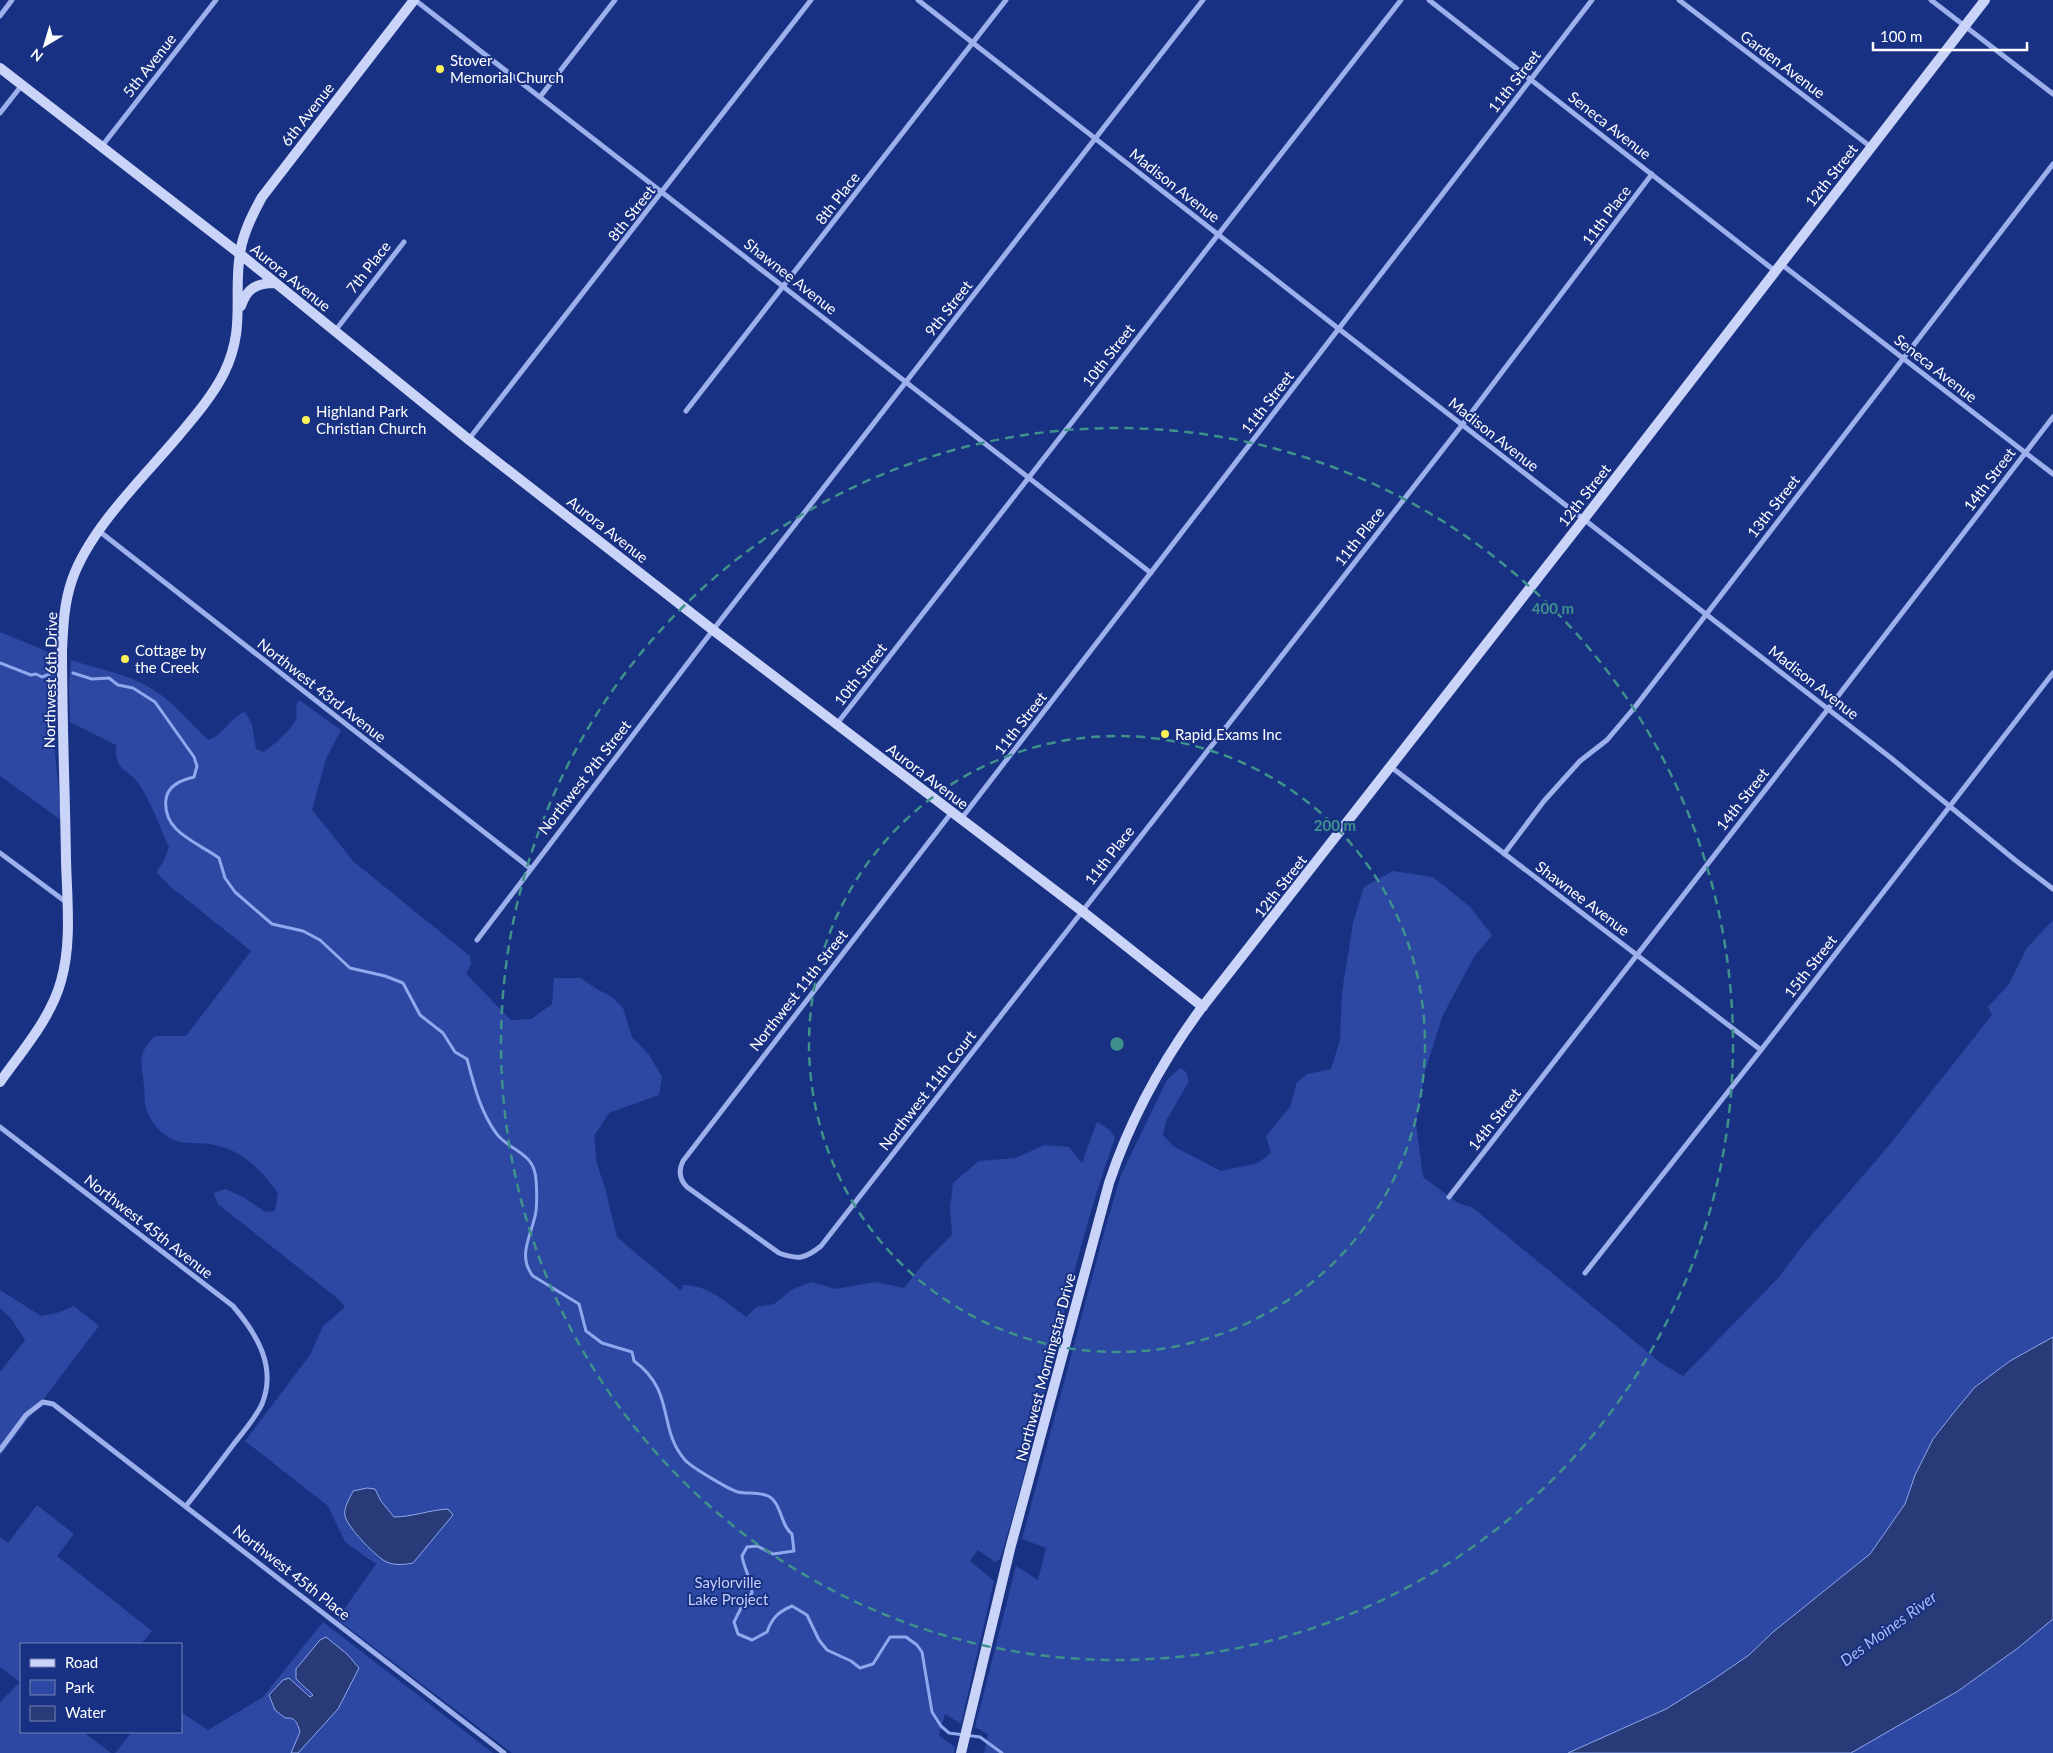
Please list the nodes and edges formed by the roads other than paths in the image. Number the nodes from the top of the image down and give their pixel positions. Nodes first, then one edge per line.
1 (12, 0) edge
2 (216, 0) edge
3 (415, 0) edge
4 (615, 0) edge
5 (811, 0) edge
6 (918, 0) edge
7 (1006, 0) edge
8 (1203, 0) edge
9 (1401, 0) edge
10 (1429, 0) edge
11 (1592, 0) edge
12 (1679, 0) edge
13 (1931, 0) edge
14 (1985, 0) edge
15 (0, 16) edge
16 (1965, 26) junction
17 (973, 42) junction
18 (0, 68) edge
19 (1531, 79) junction
20 (22, 84) junction
21 (2053, 94) edge
22 (540, 97) junction
23 (0, 112) edge
24 (1095, 139) junction
25 (102, 146) junction
26 (1871, 147) junction
27 (2053, 164) edge
28 (1652, 174) junction
29 (663, 192) junction
30 (1218, 235) junction
31 (404, 242) dead end
32 (240, 254) junction
33 (1778, 267) junction
34 (276, 283) junction
35 (785, 287) junction
36 (239, 312) junction
37 (1338, 329) junction
38 (334, 331) junction
39 (1903, 358) junction
40 (906, 382) junction
41 (686, 411) dead end
42 (2053, 417) edge
43 (1462, 425) junction
44 (468, 439) junction
45 (2025, 453) junction
46 (2053, 474) edge
47 (1028, 477) junction
48 (1584, 520) junction
49 (99, 531) junction
50 (1151, 573) junction
51 (1706, 614) junction
52 (713, 630) junction
53 (2053, 672) edge
54 (1828, 709) junction
55 (836, 726) junction
56 (1391, 767) junction
57 (1950, 806) junction
58 (952, 812) junction
59 (961, 819) junction
60 (0, 853) edge
61 (1504, 854) junction
62 (530, 868) junction
63 (2053, 890) edge
64 (67, 902) junction
65 (1082, 911) junction
66 (477, 940) dead end
67 (1637, 955) junction
68 (1203, 1006) junction
69 (1761, 1050) junction
70 (0, 1082) edge
71 (0, 1127) edge
72 (1449, 1196) dead end
73 (778, 1253) joint
74 (1585, 1273) dead end
75 (0, 1450) edge
76 (186, 1506) junction
77 (504, 1753) edge
78 (961, 1753) edge

1 - 15 street
2 - 25 street, 5th Avenue
3 - 22 street, Shawnee Avenue
3 - 32 main road, 6th Avenue
4 - 22 street
5 - 29 street, 8th Street
6 - 17 street, Madison Avenue
7 - 17 street, 8th Place
8 - 24 street, 9th Street
9 - 30 street, 10th Street
10 - 19 street, Seneca Avenue
11 - 19 street, 11th Street
12 - 26 street, Garden Avenue
13 - 16 street
14 - 16 main road, 12th Street
16 - 21 street
16 - 26 main road, 12th Street
17 - 24 street, Madison Avenue
17 - 35 street, 8th Place
18 - 20 main road, Aurora Avenue
19 - 28 street, Seneca Avenue
19 - 37 street, 11th Street
20 - 23 street
20 - 25 main road, Aurora Avenue
22 - 29 street, Shawnee Avenue
24 - 30 street, Madison Avenue
24 - 40 street, 9th Street
25 - 32 main road, Aurora Avenue
26 - 33 main road, 12th Street
27 - 39 street, 13th Street
28 - 33 street, Seneca Avenue
28 - 43 street, 11th Place
29 - 35 street, Shawnee Avenue
29 - 44 street, 8th Street
30 - 37 street, Madison Avenue
30 - 47 street, 10th Street
31 - 38 street, 7th Place
32 - 34 main road, Aurora Avenue
32 - 36 main road, Northwest 6th Drive
33 - 39 street, Seneca Avenue
33 - 48 main road, 12th Street
34 - 36 main road
34 - 38 main road, Aurora Avenue
35 - 40 street, Shawnee Avenue
35 - 41 street, 8th Place
36 - 49 main road, Northwest 6th Drive
37 - 43 street, Madison Avenue
37 - 50 street, 11th Street
38 - 44 main road, Aurora Avenue
39 - 45 street, Seneca Avenue
39 - 51 street, 13th Street
40 - 47 street, Shawnee Avenue
40 - 52 street, 9th Street
42 - 45 street, 14th Street
43 - 48 street, Madison Avenue
43 - 65 street, 11th Place
44 - 52 main road, Aurora Avenue
45 - 46 street, Seneca Avenue
45 - 54 street, 14th Street
47 - 50 street, Shawnee Avenue
47 - 55 street, 10th Street
48 - 51 street, Madison Avenue
48 - 56 main road, 12th Street
49 - 62 street, Northwest 43rd Avenue
49 - 64 main road, Northwest 6th Drive
50 - 59 street, 11th Street
51 - 54 street, Madison Avenue
51 - 61 street, 13th Street
52 - 55 main road, Aurora Avenue
52 - 62 street, Northwest 9th Street
53 - 57 street, 15th Street
54 - 57 street, Madison Avenue
54 - 67 street, 14th Street
55 - 58 main road, Aurora Avenue
56 - 61 street, Shawnee Avenue
56 - 68 main road, 12th Street
57 - 63 street, Madison Avenue
57 - 69 street, 15th Street
58 - 59 main road, Aurora Avenue
58 - 73 street, Northwest 11th Street
59 - 65 main road, Aurora Avenue
60 - 64 street
61 - 67 street, Shawnee Avenue
62 - 66 street, Northwest 9th Street
64 - 70 main road, Northwest 6th Drive
65 - 68 main road, Aurora Avenue
65 - 73 street, Northwest 11th Court
67 - 69 street, Shawnee Avenue
67 - 72 street, 14th Street
68 - 78 main road, Northwest Morningstar Drive
69 - 74 street, 15th Street
71 - 76 street, Northwest 45th Avenue
75 - 76 street, Northwest 45th Place
76 - 77 street, Northwest 45th Place

